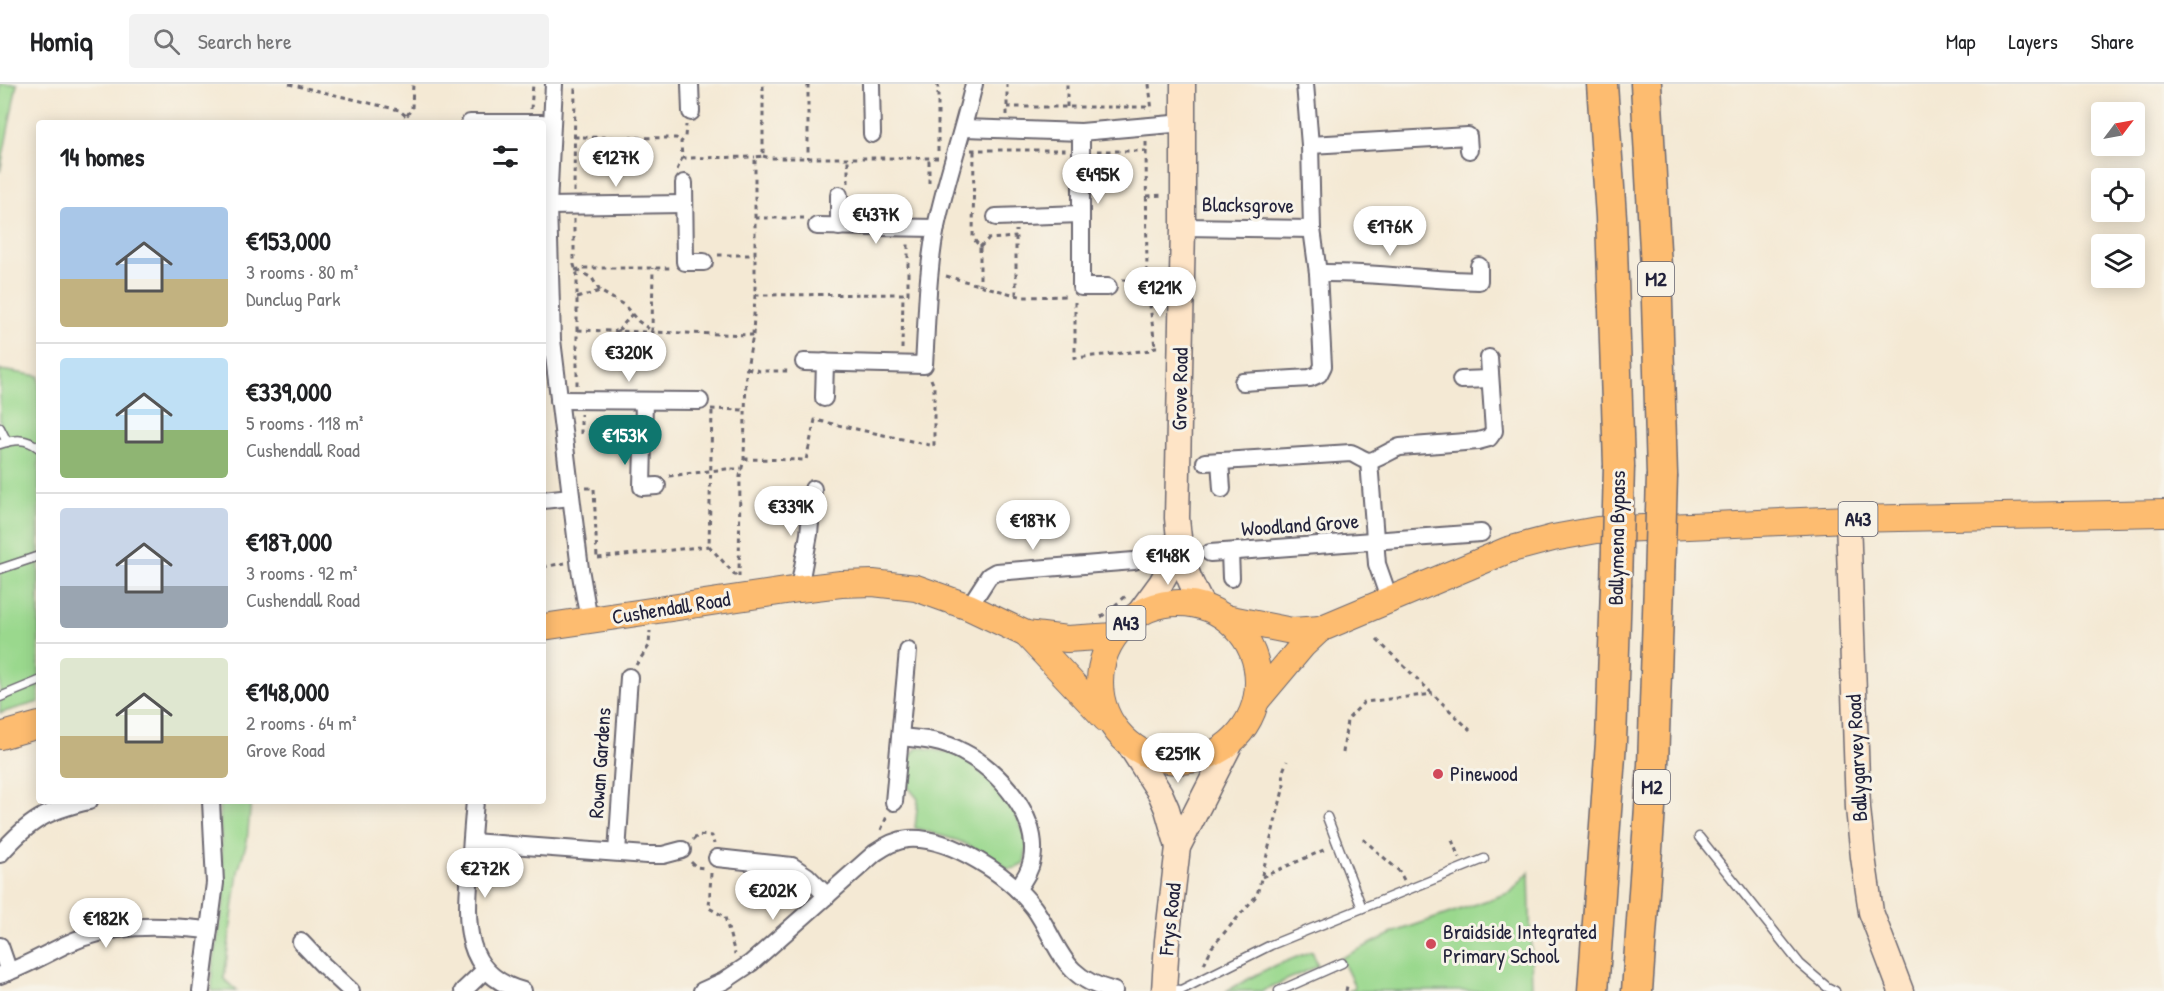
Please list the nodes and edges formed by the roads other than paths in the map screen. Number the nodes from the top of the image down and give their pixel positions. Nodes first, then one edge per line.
1 (554, 84) edge
2 (690, 84) edge
3 (871, 84) edge
4 (974, 84) edge
5 (1183, 84) edge
6 (1305, 84) edge
7 (1602, 84) edge
8 (1646, 84) edge
9 (691, 112) road end
10 (543, 120) edge
11 (1184, 123) junction
12 (964, 128) junction
13 (1081, 132) junction
14 (872, 134) dead end
15 (1310, 145) junction
16 (1469, 150) dead end
17 (546, 178) edge
18 (684, 183) road end
19 (839, 195) road end
20 (684, 204) junction
21 (548, 206) junction
22 (1081, 214) junction
23 (996, 217) dead end
24 (817, 226) road end
25 (839, 227) junction
26 (1183, 227) junction
27 (936, 228) junction
28 (1312, 229) junction
29 (704, 262) road end
30 (1479, 266) dead end
31 (1318, 273) junction
32 (1108, 287) road end
33 (548, 340) edge
34 (1489, 358) dead end
35 (804, 362) road end
36 (825, 362) junction
37 (1490, 379) junction
38 (1461, 380) dead end
39 (1243, 382) dead end
40 (824, 398) dead end
41 (559, 400) junction
42 (644, 401) junction
43 (706, 405) road end
44 (0, 428) edge
45 (3, 443) edge
46 (36, 446) edge
47 (1369, 461) junction
48 (657, 486) road end
49 (813, 489) dead end
50 (1222, 489) dead end
51 (576, 493) junction
52 (546, 500) edge
53 (2164, 513) edge
54 (1848, 519) junction
55 (1481, 533) dead end
56 (1374, 542) junction
57 (1179, 549) junction
58 (1230, 552) junction
59 (1210, 553) dead end
60 (36, 557) edge
61 (1134, 561) dead end
62 (0, 569) edge
63 (1231, 578) dead end
64 (799, 589) junction
65 (1390, 601) junction
66 (1135, 602) junction
67 (1202, 605) junction
68 (969, 607) junction
69 (1226, 618) junction
70 (589, 620) junction
71 (546, 627) edge
72 (1320, 629) junction
73 (1026, 634) junction
74 (1114, 636) junction
75 (908, 651) dead end
76 (629, 677) road end
77 (36, 682) edge
78 (0, 696) edge
79 (1256, 701) junction
80 (36, 726) edge
81 (1120, 735) junction
82 (0, 736) edge
83 (900, 737) junction
84 (1232, 741) junction
85 (894, 802) road end
86 (78, 804) edge
87 (211, 804) edge
88 (475, 804) edge
89 (1327, 817) dead end
90 (1699, 837) dead end
91 (472, 842) junction
92 (1178, 847) junction
93 (682, 850) road end
94 (617, 852) junction
95 (0, 854) edge
96 (717, 858) road end
97 (1484, 859) dead end
98 (1017, 888) junction
99 (827, 896) junction
100 (1362, 908) junction
101 (207, 930) junction
102 (301, 942) dead end
103 (0, 946) edge
104 (1342, 963) dead end
105 (485, 970) junction
106 (5, 974) edge
107 (1164, 990) edge
108 (201, 991) edge
109 (351, 991) edge
110 (463, 991) edge
111 (523, 991) edge
112 (702, 991) edge
113 (1114, 991) edge
114 (1279, 991) edge
115 (1593, 991) edge
116 (1637, 991) edge
117 (1835, 991) edge
118 (1901, 991) edge

1 - 10 street
2 - 9 street
3 - 14 street
4 - 12 street
5 - 11 street, Grove Road
6 - 15 street
7 - 115 highway, Ballymena Bypass / M2, bridge
8 - 116 highway, Ballymena Bypass / M2, bridge
11 - 13 street
11 - 26 street, Grove Road
12 - 13 street
12 - 27 street
13 - 22 street
15 - 16 street
15 - 28 street
17 - 21 street
18 - 20 street
19 - 25 street
20 - 21 street
20 - 29 street
21 - 33 street
22 - 23 street
22 - 32 street
24 - 25 street
25 - 27 street
26 - 28 street, Blacksgrove
26 - 57 street, Grove Road
27 - 36 street
28 - 31 street
30 - 31 street
31 - 39 street
33 - 41 street
34 - 37 street
35 - 36 street
36 - 40 street
37 - 38 street
37 - 47 street
41 - 42 street
41 - 51 street
42 - 43 street
42 - 48 street
44 - 45 lane
45 - 46 lane
47 - 50 street
47 - 56 street, Woodland Grove
49 - 64 street
51 - 52 street
51 - 70 street
53 - 54 main road, A43
54 - 65 main road, A43
54 - 118 street, Ballygarvey Road
55 - 56 street, Woodland Grove
56 - 58 street, Woodland Grove
56 - 65 street, Woodland Grove
57 - 66 street
57 - 67 street, Grove Road
58 - 59 street, Woodland Grove
58 - 63 street, Woodland Grove
60 - 62 lane
61 - 68 street
64 - 68 main road, Cushendall Road / A43
64 - 70 main road, Cushendall Road / A43
65 - 72 main road, A43
66 - 67 main road, A43
66 - 74 main road, A43
67 - 69 main road, A43
68 - 73 main road, Cushendall Road / A43
69 - 72 main road, A43
69 - 79 main road, A43
70 - 71 main road, Cushendall Road / A43
72 - 79 main road, A43
73 - 74 main road, Cushendall Road / A43
73 - 81 main road, Cushendall Road / A43
74 - 81 main road, A43
75 - 83 street
76 - 94 street, Rowan Gardens
77 - 78 lane
79 - 84 main road, A43
80 - 82 main road
81 - 84 main road, A43
81 - 92 street, Frys Road
83 - 85 street
83 - 98 street
84 - 92 street, Frys Road
86 - 95 street
87 - 101 street
88 - 91 street
89 - 100 lane
90 - 117 lane
91 - 94 street
91 - 105 street
92 - 107 street, Frys Road
93 - 94 street
96 - 99 street
97 - 100 lane
98 - 99 street
98 - 113 street
99 - 112 street
100 - 107 lane
101 - 106 street
101 - 108 street
102 - 109 street
103 - 106 street
104 - 114 lane
105 - 110 street
105 - 111 street

